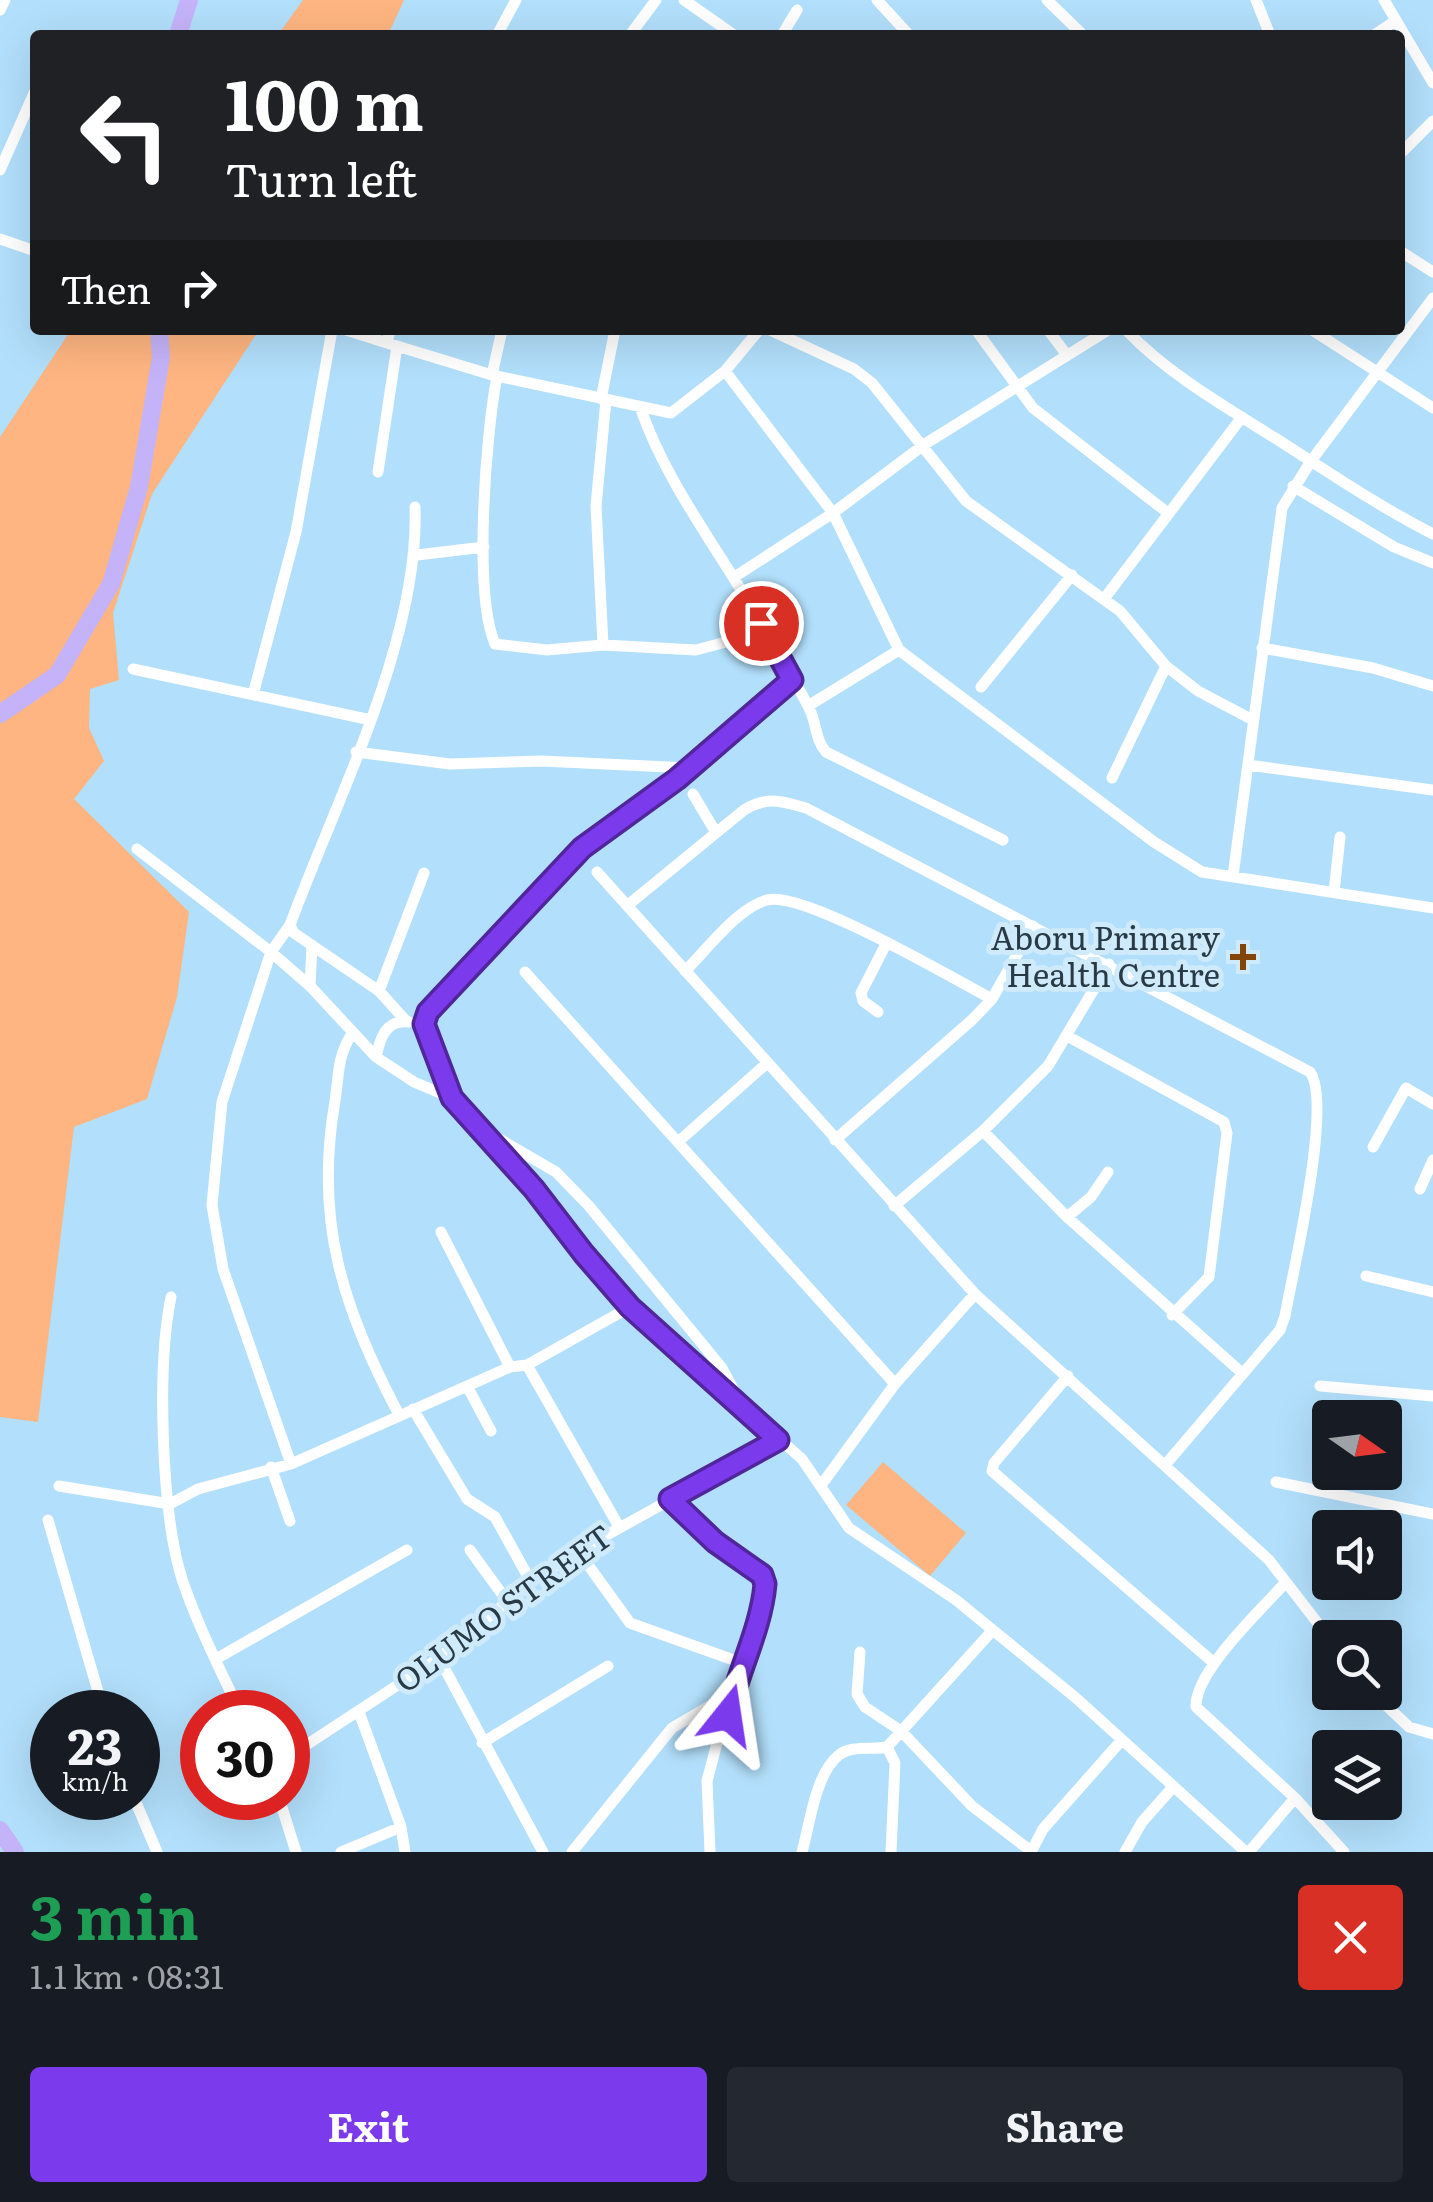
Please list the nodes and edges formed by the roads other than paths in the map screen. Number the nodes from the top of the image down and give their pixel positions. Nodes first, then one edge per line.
1 (4, 0) edge
2 (516, 0) edge
3 (656, 0) edge
4 (684, 0) edge
5 (877, 0) edge
6 (1047, 0) edge
7 (1256, 0) edge
8 (1384, 0) edge
9 (0, 10) edge
10 (796, 10) dead end
11 (1394, 21) junction
12 (500, 30) edge
13 (634, 30) edge
14 (727, 30) edge
15 (785, 30) edge
16 (904, 30) edge
17 (1078, 30) edge
18 (1268, 30) edge
19 (1381, 30) edge
20 (1400, 30) edge
21 (1405, 38) edge
22 (1433, 83) edge
23 (30, 103) edge
24 (1433, 121) edge
25 (1405, 149) edge
26 (0, 170) edge
27 (0, 238) edge
28 (30, 249) edge
29 (1405, 254) edge
30 (1433, 272) edge
31 (1433, 298) edge
32 (1405, 334) edge
33 (331, 335) edge
34 (501, 335) edge
35 (615, 335) edge
36 (754, 335) edge
37 (781, 335) edge
38 (980, 335) edge
39 (1052, 335) edge
40 (1100, 335) edge
41 (1132, 335) edge
42 (1320, 335) edge
43 (1405, 335) edge
44 (391, 340) edge
45 (1067, 355) junction
46 (725, 371) junction
47 (1377, 371) junction
48 (495, 375) junction
49 (1019, 385) junction
50 (604, 399) junction
51 (640, 408) junction
52 (1433, 408) edge
53 (1242, 417) junction
54 (924, 444) junction
55 (1311, 461) junction
56 (378, 472) dead end
57 (1293, 486) junction
58 (415, 507) dead end
59 (832, 513) junction
60 (1168, 514) junction
61 (1433, 534) edge
62 (484, 547) junction
63 (417, 555) junction
64 (1433, 563) edge
65 (1072, 575) junction
66 (736, 576) junction
67 (1104, 598) junction
68 (761, 623) junction
69 (603, 645) junction
70 (1262, 648) junction
71 (900, 650) junction
72 (1166, 666) junction
73 (133, 669) dead end
74 (792, 680) junction
75 (1433, 686) edge
76 (982, 687) dead end
77 (254, 692) junction
78 (808, 706) junction
79 (1251, 719) junction
80 (371, 720) junction
81 (356, 752) junction
82 (1248, 765) junction
83 (689, 768) junction
84 (1112, 778) dead end
85 (1433, 790) edge
86 (692, 794) dead end
87 (715, 832) junction
88 (1340, 837) dead end
89 (1003, 840) dead end
90 (137, 849) dead end
91 (597, 872) dead end
92 (424, 873) dead end
93 (1233, 876) junction
94 (1334, 892) junction
95 (628, 905) junction
96 (1433, 908) edge
97 (290, 924) junction
98 (1033, 926) junction
99 (886, 944) junction
100 (312, 945) junction
101 (271, 952) junction
102 (1109, 964) junction
103 (685, 971) junction
104 (525, 972) dead end
105 (310, 986) junction
106 (379, 990) junction
107 (992, 998) junction
108 (878, 1012) dead end
109 (407, 1022) junction
110 (424, 1024) junction
111 (351, 1034) junction
112 (1069, 1037) junction
113 (376, 1057) junction
114 (766, 1064) junction
115 (452, 1098) junction
116 (1433, 1104) edge
117 (480, 1129) junction
118 (983, 1131) junction
119 (835, 1140) junction
120 (678, 1142) junction
121 (1373, 1148) dead end
122 (1433, 1160) edge
123 (542, 1166) junction
124 (1108, 1172) dead end
125 (534, 1189) junction
126 (1420, 1189) dead end
127 (894, 1206) junction
128 (1066, 1218) junction
129 (441, 1232) dead end
130 (1366, 1276) dead end
131 (1433, 1292) edge
132 (975, 1294) junction
133 (171, 1297) dead end
134 (630, 1307) junction
135 (1172, 1315) junction
136 (527, 1365) junction
137 (510, 1367) junction
138 (1242, 1373) junction
139 (1068, 1376) junction
140 (895, 1384) junction
141 (467, 1386) junction
142 (1320, 1386) dead end
143 (1433, 1396) edge
144 (743, 1407) junction
145 (413, 1409) junction
146 (398, 1413) junction
147 (491, 1431) dead end
148 (778, 1440) junction
149 (291, 1464) junction
150 (1166, 1464) junction
151 (270, 1467) junction
152 (1276, 1482) dead end
153 (822, 1484) junction
154 (59, 1486) dead end
155 (670, 1499) junction
156 (170, 1504) junction
157 (1433, 1514) edge
158 (48, 1520) dead end
159 (290, 1521) dead end
160 (618, 1526) junction
161 (407, 1550) dead end
162 (470, 1550) dead end
163 (578, 1551) junction
164 (531, 1582) junction
165 (1285, 1583) junction
166 (507, 1601) junction
167 (1315, 1620) edge
168 (992, 1631) junction
169 (860, 1652) dead end
170 (439, 1658) junction
171 (216, 1659) junction
172 (742, 1663) junction
173 (1214, 1664) junction
174 (608, 1666) dead end
175 (98, 1690) edge
176 (230, 1690) edge
177 (730, 1694) junction
178 (1390, 1710) edge
179 (359, 1712) junction
180 (901, 1732) junction
181 (1433, 1734) edge
182 (1120, 1742) junction
183 (310, 1743) edge
184 (482, 1743) junction
185 (886, 1747) junction
186 (1173, 1787) junction
187 (1296, 1798) junction
188 (144, 1820) edge
189 (286, 1820) edge
190 (401, 1827) junction
191 (158, 1852) edge
192 (296, 1852) edge
193 (341, 1852) edge
194 (405, 1852) edge
195 (543, 1852) edge
196 (572, 1852) edge
197 (710, 1852) edge
198 (802, 1852) edge
199 (891, 1852) edge
200 (1031, 1852) edge
201 (1125, 1852) edge
202 (1248, 1852) edge
203 (1344, 1852) edge

1 - 9 street
2 - 12 street
3 - 13 street
4 - 14 street
5 - 16 street
6 - 17 street
7 - 18 street
8 - 11 street
10 - 15 street
11 - 19 street
11 - 20 street
21 - 22 street
23 - 26 street
24 - 25 street
27 - 28 street
29 - 30 street
31 - 32 street
33 - 77 street
34 - 48 street
35 - 50 street
36 - 46 street
37 - 54 street
38 - 49 street
39 - 45 street
40 - 45 street
41 - 53 street
42 - 47 street
43 - 47 street
44 - 48 street
44 - 56 street
45 - 49 street
46 - 51 street
46 - 59 street
47 - 52 street
47 - 55 street
48 - 50 street
48 - 62 street
49 - 54 street
49 - 60 street
50 - 51 street
50 - 69 street
51 - 66 street
53 - 55 street
53 - 60 street
54 - 59 street
54 - 65 street
55 - 57 street
55 - 61 street
57 - 64 street
57 - 70 street
58 - 63 street
59 - 66 street
59 - 71 street
60 - 67 street
62 - 63 street
62 - 69 street
63 - 80 street
65 - 67 street
65 - 76 street
66 - 68 street
67 - 72 street
68 - 69 street
68 - 74 street
70 - 75 street
70 - 79 street
71 - 78 street
71 - 93 street
72 - 79 street
72 - 84 street
73 - 77 street
74 - 78 street
74 - 83 street
77 - 80 street
78 - 89 street
79 - 82 street
80 - 81 street
81 - 83 street
81 - 97 street
82 - 85 street
82 - 93 street
83 - 110 street
86 - 87 street
87 - 95 street
87 - 98 street
88 - 94 street
90 - 101 street
91 - 95 street
92 - 106 street
93 - 94 street
94 - 96 street
95 - 103 street
97 - 100 street
97 - 101 street
98 - 102 street
98 - 107 street
99 - 103 street
99 - 107 street
99 - 108 street
100 - 105 street
100 - 106 street
101 - 105 street
101 - 149 street
102 - 112 street
102 - 138 street
103 - 114 street
104 - 120 street
105 - 111 street
106 - 109 street
107 - 119 street
109 - 110 street
109 - 113 street
110 - 115 street
111 - 113 street
111 - 146 street
112 - 118 street
112 - 135 street
113 - 115 street
114 - 119 street
114 - 120 street
115 - 117 street
116 - 121 street
117 - 123 street
117 - 125 street
118 - 127 street
118 - 128 street
119 - 127 street
120 - 140 street
122 - 126 street
123 - 125 street
123 - 144 street
124 - 128 street
125 - 134 street
127 - 132 street
128 - 135 street
129 - 137 street
130 - 131 street
132 - 139 street
132 - 140 street
133 - 156 street
134 - 136 street
134 - 144 street
135 - 138 street
136 - 137 street
136 - 160 street
137 - 141 street
138 - 150 street
139 - 150 street
139 - 173 street
140 - 153 street
141 - 145 street
141 - 147 street
142 - 143 street
144 - 148 street
145 - 146 street
145 - 164 street
146 - 149 street
148 - 153 street
148 - 155 street, OLUMO STREET
149 - 151 street
150 - 165 street
151 - 156 street
151 - 159 street
152 - 157 street
153 - 168 street
154 - 156 street
155 - 160 street, OLUMO STREET
155 - 172 street
156 - 171 street
158 - 175 street
160 - 163 street, OLUMO STREET
161 - 171 street
162 - 166 street
163 - 164 street, OLUMO STREET
163 - 172 street
164 - 166 street, OLUMO STREET
165 - 167 street
165 - 173 street
166 - 170 street, OLUMO STREET
168 - 180 street
168 - 182 street
169 - 180 street
170 - 179 street, OLUMO STREET
170 - 184 street
171 - 176 street
172 - 177 street
173 - 187 street
174 - 184 street
177 - 196 street
177 - 197 street
178 - 181 street
179 - 183 street, OLUMO STREET
179 - 190 street
180 - 185 street
180 - 200 street
182 - 186 street
182 - 200 street
184 - 195 street
185 - 198 street
185 - 199 street
186 - 201 street
186 - 202 street
187 - 202 street
187 - 203 street
188 - 191 street
189 - 192 street
190 - 193 street
190 - 194 street

